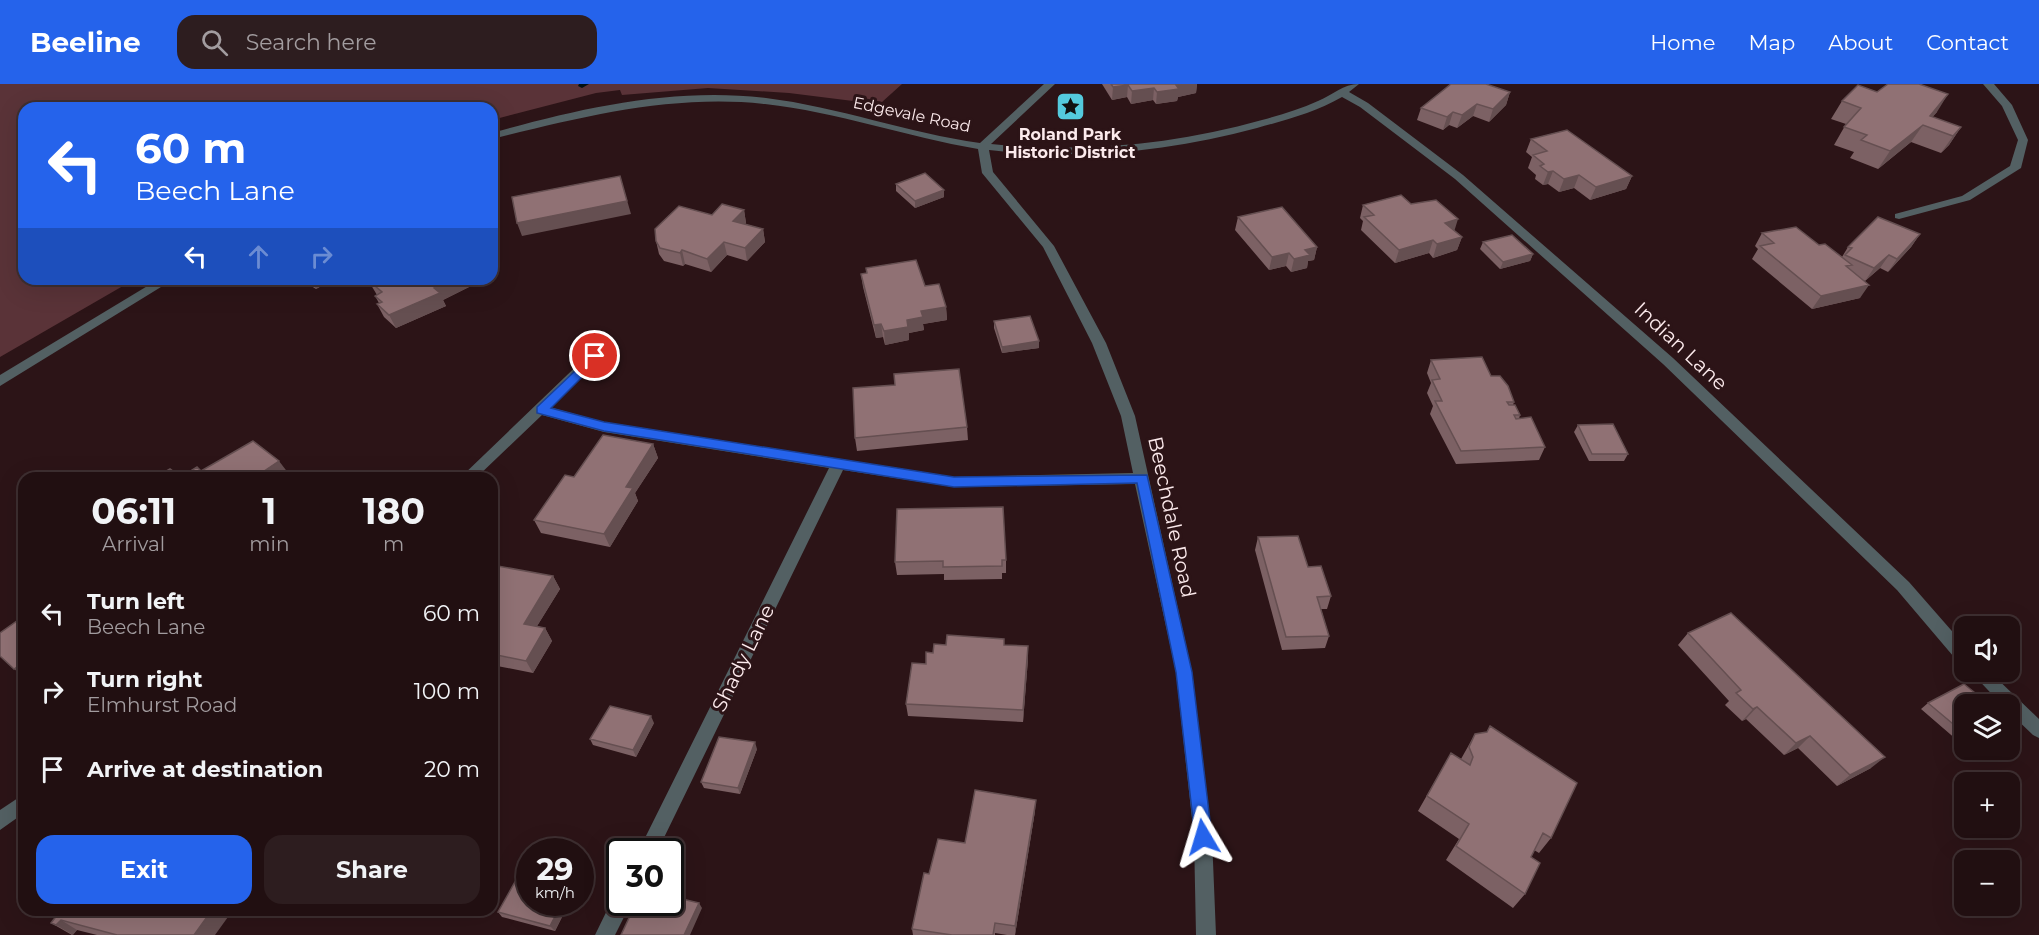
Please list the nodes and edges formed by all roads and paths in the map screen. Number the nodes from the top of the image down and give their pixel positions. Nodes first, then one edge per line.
1 (1050, 84) edge
2 (1354, 84) edge
3 (1988, 84) edge
4 (1343, 93) junction
5 (498, 135) edge
6 (983, 146) junction
7 (1899, 216) dead end
8 (158, 285) edge
9 (595, 356) dead end
10 (0, 381) edge
11 (541, 410) junction
12 (838, 465) junction
13 (474, 472) edge
14 (1142, 478) junction
15 (1954, 645) edge
16 (1989, 682) edge
17 (2039, 730) edge
18 (18, 807) edge
19 (0, 821) edge
20 (654, 838) edge
21 (614, 916) edge
22 (605, 935) edge
23 (1206, 935) edge

1 - 6 street
2 - 4 street, Edgevale Road
3 - 7 street
4 - 6 street, Edgevale Road
4 - 15 street, Indian Lane
5 - 6 street, Edgevale Road
6 - 14 street, Beechdale Road
8 - 10 street
9 - 11 street
11 - 12 street
11 - 13 street
12 - 14 street
12 - 20 street, Shady Lane
14 - 23 street, Beechdale Road
16 - 17 street
18 - 19 street
21 - 22 street

